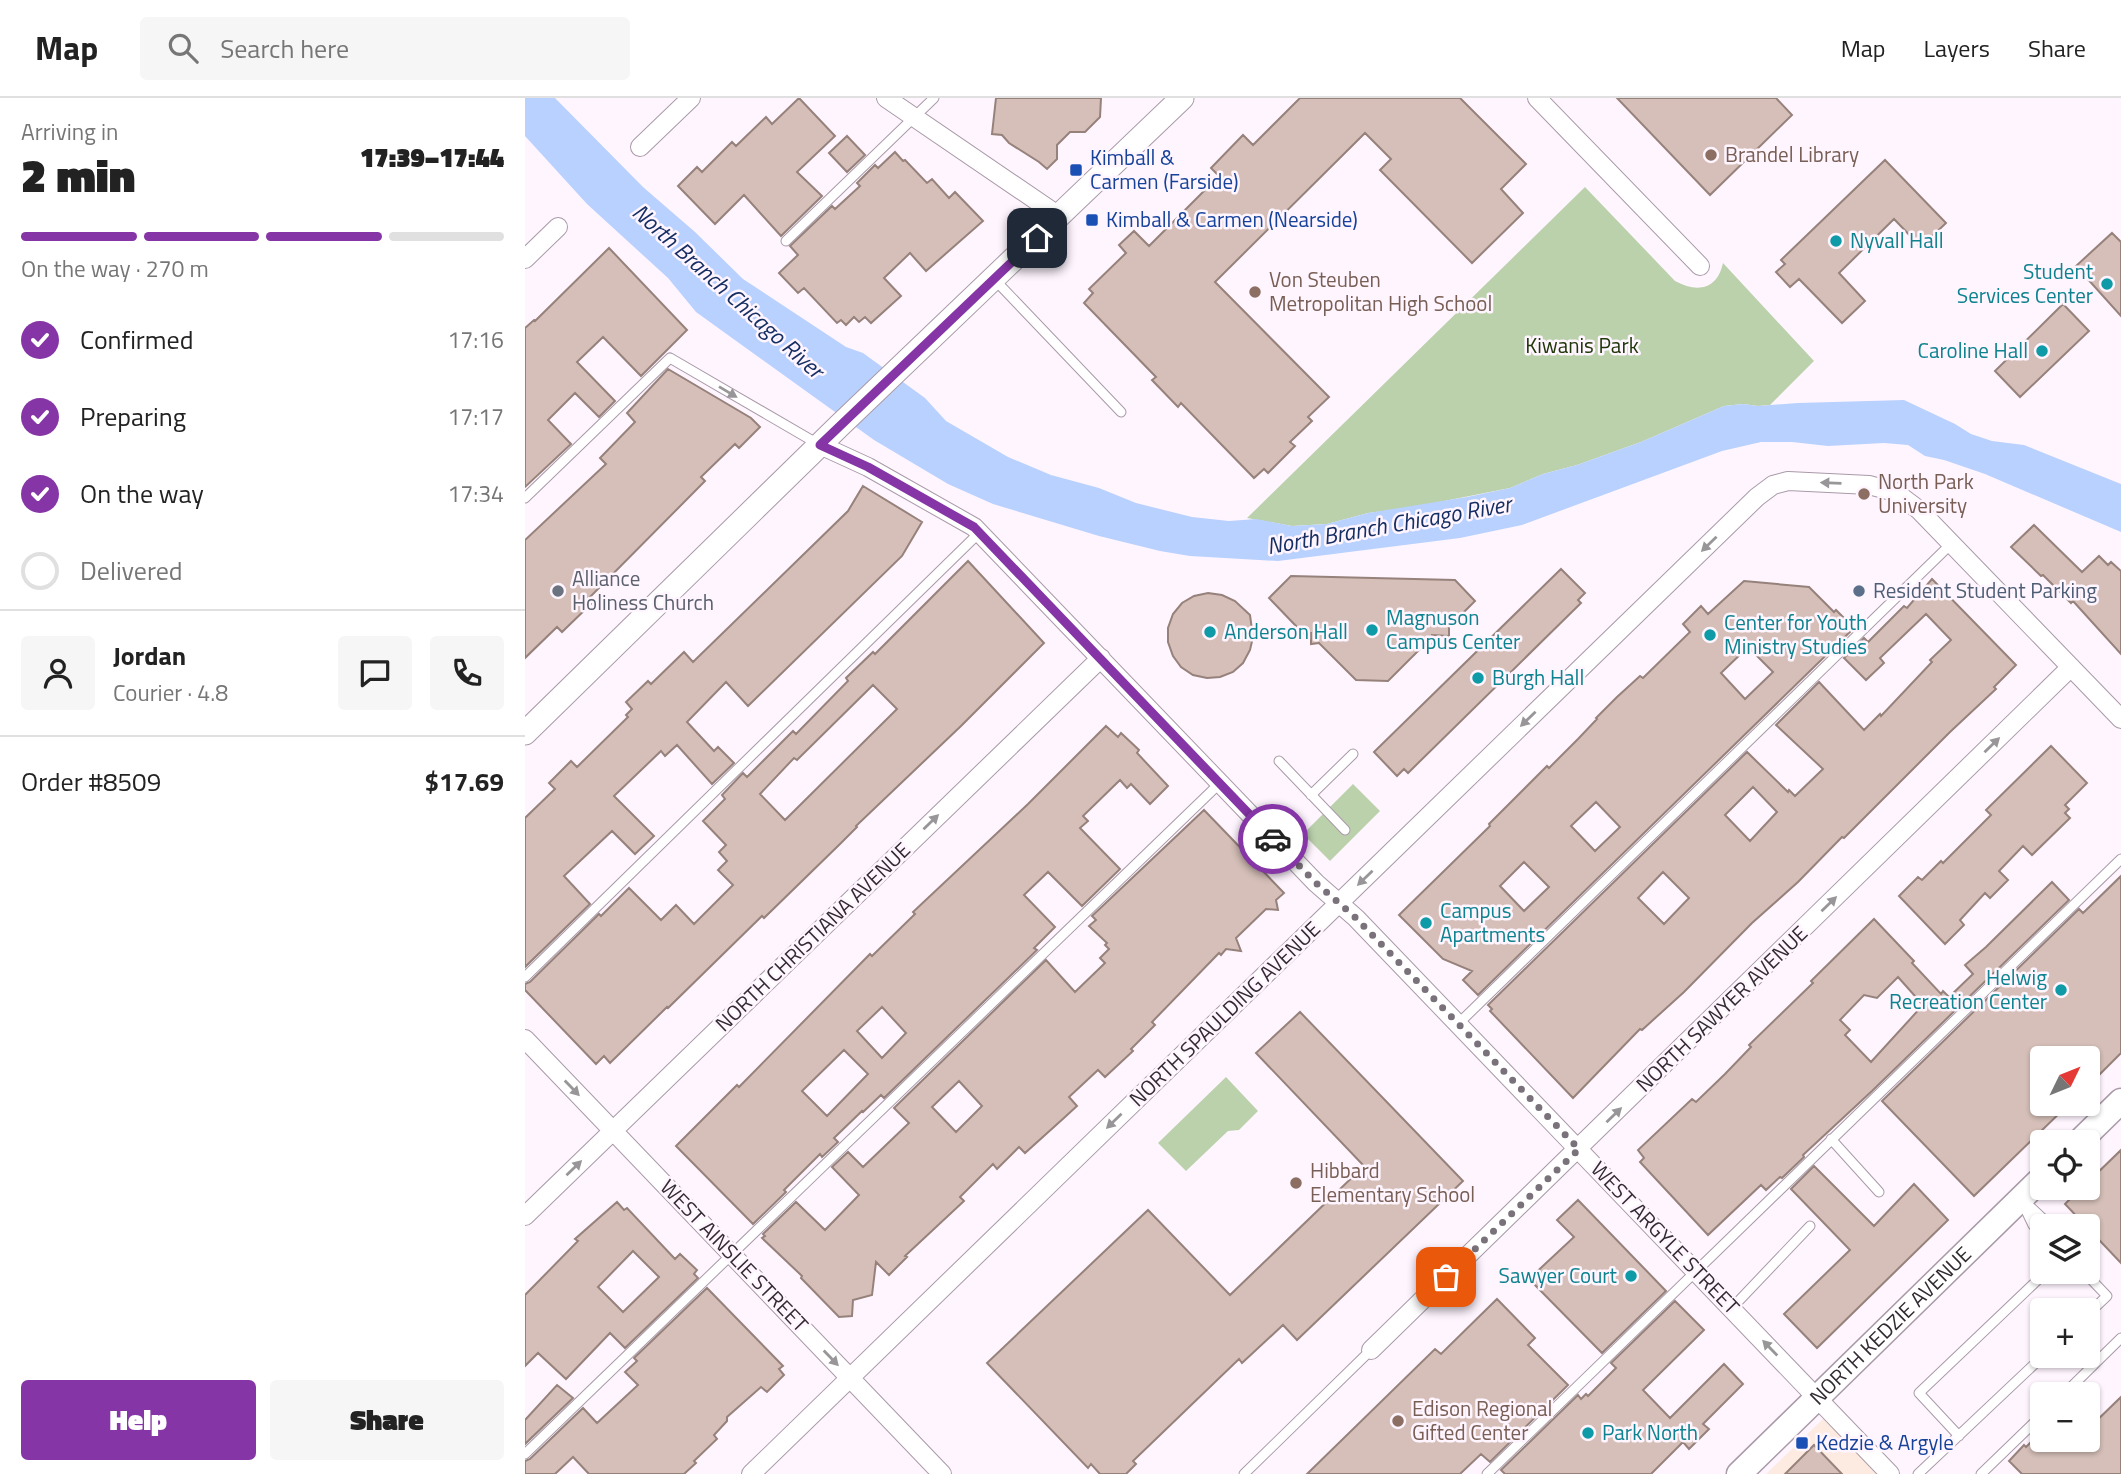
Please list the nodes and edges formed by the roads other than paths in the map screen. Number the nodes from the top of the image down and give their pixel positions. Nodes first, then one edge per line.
1 (691, 98) edge
2 (886, 98) edge
3 (934, 98) edge
4 (1182, 98) edge
5 (1537, 98) edge
6 (914, 117) junction
7 (640, 147) dead end
8 (1059, 216) junction
9 (558, 227) dead end
10 (786, 241) dead end
11 (525, 259) edge
12 (1700, 266) dead end
13 (993, 279) junction
14 (1121, 411) dead end
15 (820, 445) junction
16 (525, 498) edge
17 (980, 532) junction
18 (1952, 543) junction
19 (1101, 658) junction
20 (2071, 667) junction
21 (2121, 719) edge
22 (525, 733) edge
23 (1353, 754) dead end
24 (1279, 761) dead end
25 (1220, 783) junction
26 (1311, 795) junction
27 (1345, 830) dead end
28 (2121, 859) edge
29 (1339, 903) junction
30 (525, 977) edge
31 (1458, 1024) junction
32 (525, 1039) edge
33 (2121, 1101) edge
34 (613, 1130) junction
35 (2091, 1130) edge
36 (1831, 1139) junction
37 (1579, 1149) junction
38 (2030, 1190) edge
39 (1879, 1192) dead end
40 (2021, 1199) junction
41 (2038, 1214) edge
42 (525, 1216) edge
43 (2030, 1218) edge
44 (1810, 1226) dead end
45 (732, 1254) junction
46 (1695, 1270) junction
47 (2033, 1284) edge
48 (2096, 1284) edge
49 (2100, 1303) edge
50 (1733, 1308) junction
51 (2121, 1338) edge
52 (1371, 1350) joint
53 (2030, 1368) edge
54 (850, 1378) junction
55 (2076, 1382) edge
56 (1818, 1397) junction
57 (2030, 1427) edge
58 (1959, 1436) junction
59 (525, 1454) edge
60 (751, 1474) edge
61 (942, 1474) edge
62 (1244, 1474) edge
63 (1487, 1474) edge
64 (1739, 1474) edge
65 (1891, 1474) edge
66 (1918, 1474) edge
67 (1982, 1474) edge

1 - 7 street
2 - 6 street
3 - 6 lane
4 - 8 street
5 - 12 street
6 - 8 street
6 - 10 lane
8 - 13 street
9 - 11 street
13 - 14 lane
13 - 15 street
16 -> 15 lane
15 - 17 street, WEST ARGYLE STREET
15 - 22 street
17 - 19 street, WEST ARGYLE STREET
17 - 30 lane
18 - 20 street, NORTH SPAULDING AVENUE
18 -> 29 street, NORTH SPAULDING AVENUE
18 - 31 lane
19 - 25 street, WEST ARGYLE STREET
34 -> 19 street, NORTH CHRISTIANA AVENUE
20 - 21 street, NORTH SPAULDING AVENUE
37 -> 20 street, NORTH SAWYER AVENUE
23 - 26 lane
24 - 26 lane
25 - 29 street, WEST ARGYLE STREET
25 - 45 lane
26 - 27 lane
28 - 36 lane
29 - 31 street, WEST ARGYLE STREET
29 -> 54 street, NORTH SPAULDING AVENUE
31 - 37 street, WEST ARGYLE STREET
32 -> 34 street, WEST AINSLIE STREET
33 - 35 main road
42 -> 34 street, NORTH CHRISTIANA AVENUE
34 - 45 street, WEST AINSLIE STREET
36 - 39 lane
36 - 46 lane
37 - 46 street, WEST ARGYLE STREET
37 - 52 street, NORTH SAWYER AVENUE
38 - 40 main road, NORTH KEDZIE AVENUE
40 - 41 lane
40 - 43 lane
40 - 56 main road, NORTH KEDZIE AVENUE
44 - 50 lane
45 -> 54 street, WEST AINSLIE STREET
45 - 59 lane
46 - 50 street, WEST ARGYLE STREET
46 - 63 lane
47 - 58 lane
48 - 49 lane
56 -> 50 street, WEST ARGYLE STREET
51 - 55 lane
52 - 62 lane
53 - 58 lane
54 - 60 street, NORTH SPAULDING AVENUE
54 - 61 street, WEST AINSLIE STREET
56 - 64 main road, NORTH KEDZIE AVENUE
56 - 65 street, WEST ARGYLE STREET
57 - 67 lane
58 - 66 lane

